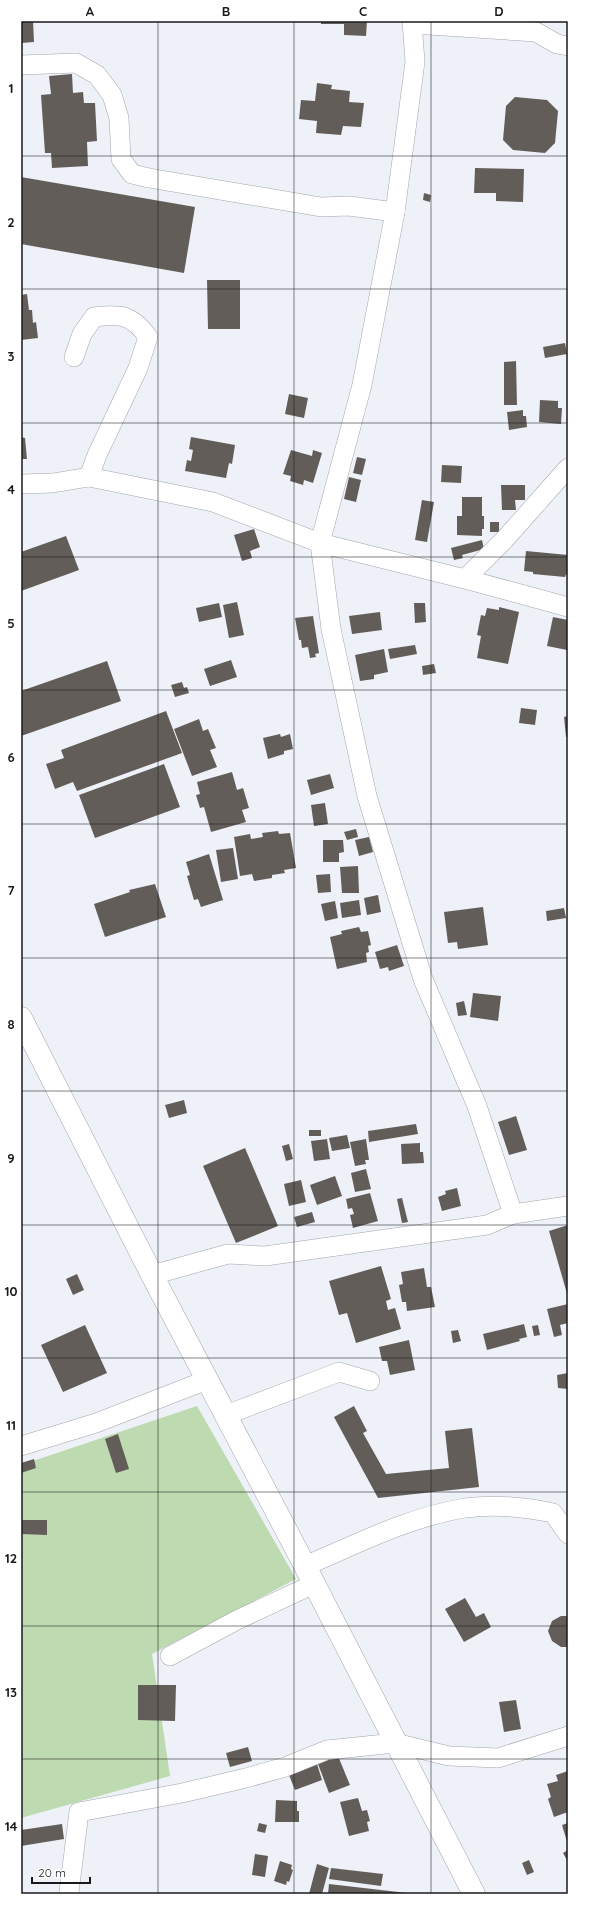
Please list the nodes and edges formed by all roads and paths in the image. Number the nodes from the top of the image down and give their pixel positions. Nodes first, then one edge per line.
1 (412, 23) edge
2 (568, 46) edge
3 (21, 65) edge
4 (395, 212) junction
5 (74, 357) dead end
6 (568, 468) edge
7 (89, 477) junction
8 (21, 484) edge
9 (320, 543) junction
10 (465, 579) junction
11 (568, 607) edge
12 (21, 1018) edge
13 (568, 1206) edge
14 (514, 1214) junction
15 (152, 1275) junction
16 (207, 1380) junction
17 (370, 1382) dead end
18 (226, 1415) junction
19 (21, 1446) edge
20 (568, 1534) edge
21 (309, 1575) junction
22 (170, 1656) dead end
23 (568, 1736) edge
24 (395, 1743) junction
25 (69, 1892) dead end
26 (474, 1894) edge

1 - 2 street
1 - 4 street
3 - 4 street
4 - 9 street
5 - 7 street
6 - 10 street
7 - 8 street
7 - 9 street
9 - 10 street
9 - 14 street
10 - 11 street
12 - 15 highway
13 - 14 street
14 - 15 street
15 - 16 highway
16 - 18 highway
16 - 19 street
17 - 18 street
18 - 21 highway
20 - 21 street
21 - 22 street
21 - 24 highway
23 - 24 street
24 - 25 street
24 - 26 highway

